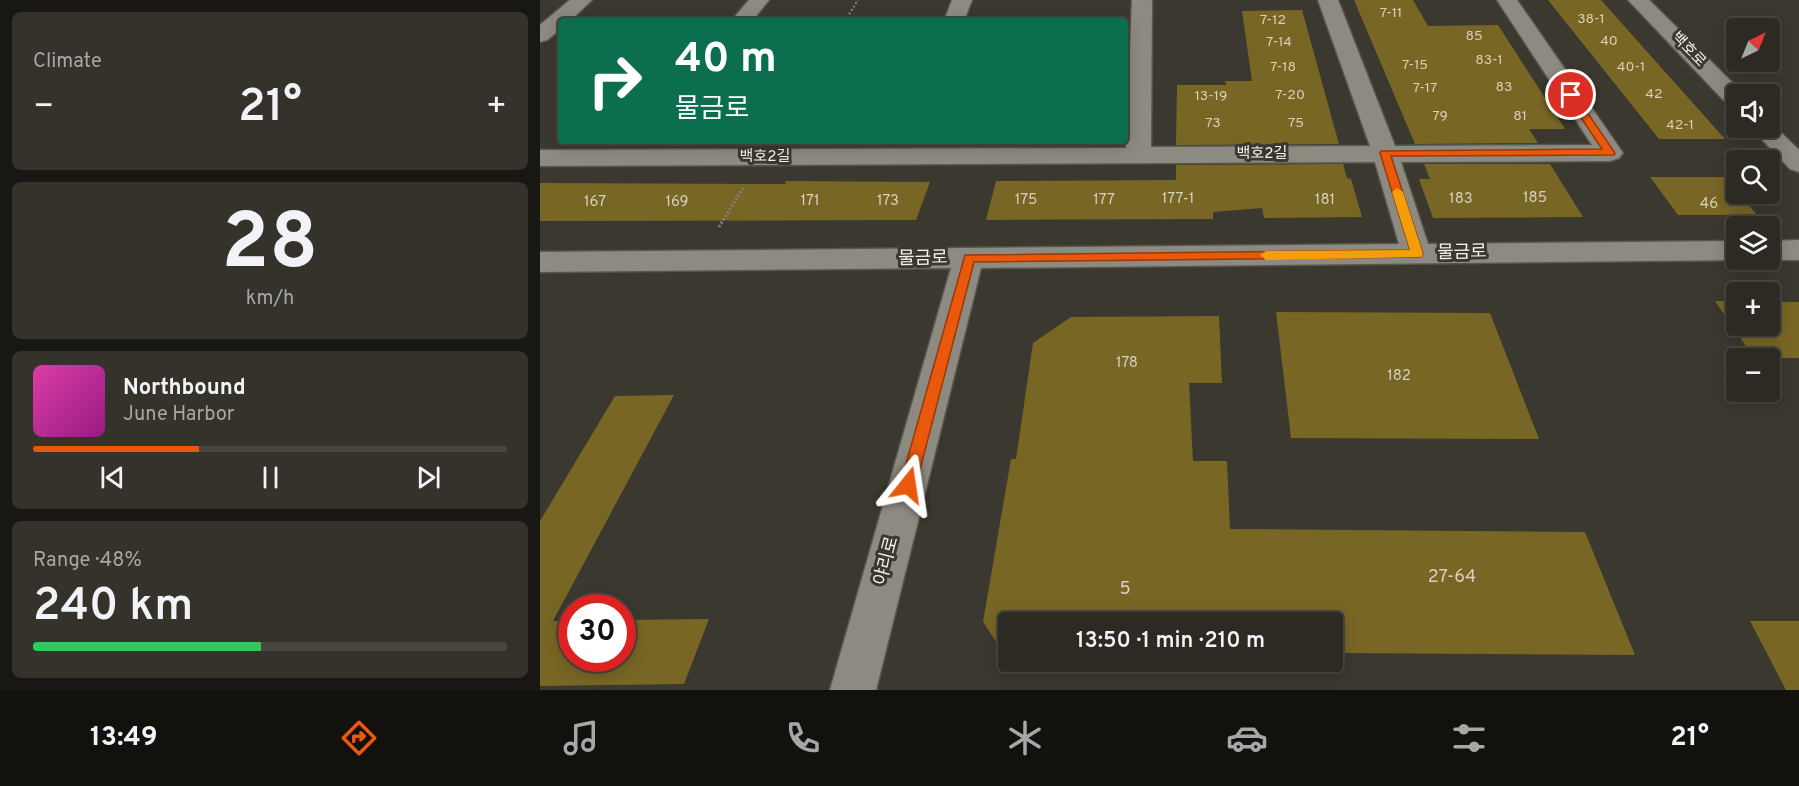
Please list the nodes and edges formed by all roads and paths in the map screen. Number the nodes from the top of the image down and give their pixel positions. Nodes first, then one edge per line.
1 (582, 0) edge
2 (759, 0) edge
3 (858, 0) edge
4 (962, 0) edge
5 (1142, 0) edge
6 (1328, 0) edge
7 (1507, 0) edge
8 (1638, 0) edge
9 (561, 18) edge
10 (744, 18) edge
11 (847, 18) edge
12 (955, 18) edge
13 (558, 21) edge
14 (540, 36) edge
15 (1726, 89) edge
16 (1773, 138) edge
17 (904, 148) edge
18 (635, 149) edge
19 (1385, 153) junction
20 (1138, 155) junction
21 (762, 157) junction
22 (540, 158) edge
23 (1799, 164) edge
24 (1780, 250) edge
25 (1799, 250) edge
26 (1726, 251) edge
27 (1417, 254) junction
28 (969, 258) junction
29 (698, 261) junction
30 (540, 262) edge
31 (853, 690) edge

1 - 9 street
2 - 10 street
3 - 11 path
4 - 12 street
5 - 20 street
6 - 19 street
7 - 19 street, 백호2길
8 - 15 street, 백호로
13 - 14 street
16 - 23 street
17 - 20 street, 백호2길
17 - 21 street, 백호2길
18 - 21 street, 백호2길
18 - 22 street, 백호2길
19 - 20 street, 백호2길
19 - 27 street
21 - 29 path
24 - 25 street
26 - 27 street, 물금로
27 - 28 street, 물금로
28 - 29 street, 물금로
28 - 31 street, 야리로
29 - 30 street, 물금로

